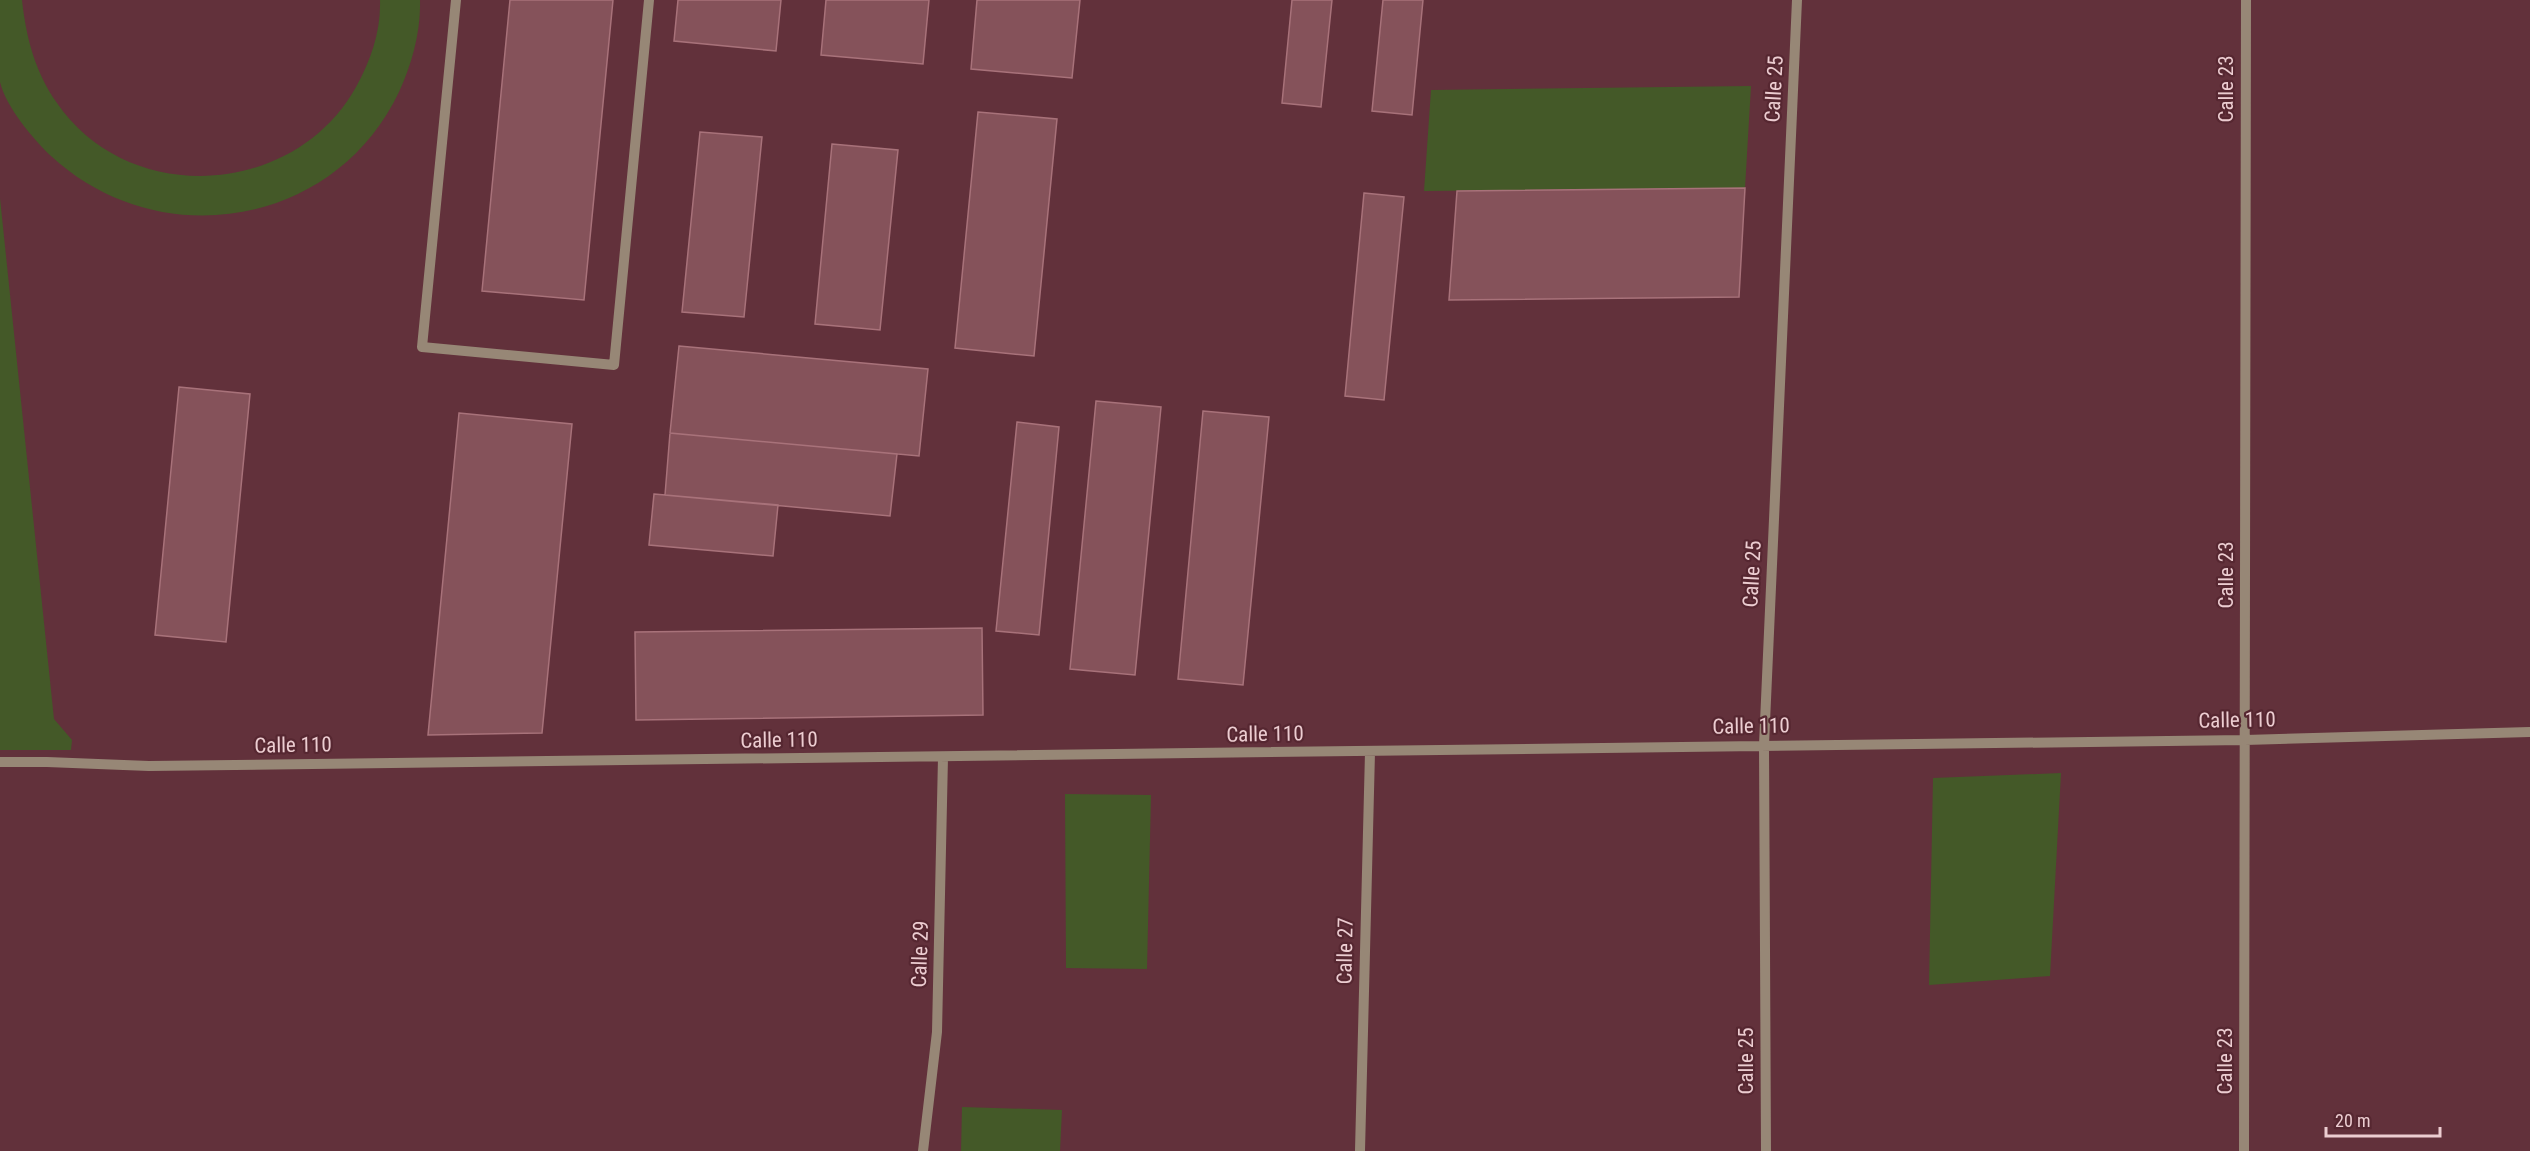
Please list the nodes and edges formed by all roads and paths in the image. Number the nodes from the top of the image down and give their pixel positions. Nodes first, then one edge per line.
1 (456, 0) edge
2 (650, 0) edge
3 (1797, 0) edge
4 (2246, 0) edge
5 (2530, 732) edge
6 (2245, 740) junction
7 (1764, 745) junction
8 (1370, 752) junction
9 (943, 757) junction
10 (0, 762) edge
11 (923, 1151) edge
12 (1360, 1151) edge
13 (1766, 1151) edge
14 (2244, 1151) edge

1 - 2 street
3 - 7 street, Calle 25
4 - 6 street, Calle 23
5 - 6 street, Calle 110
6 - 7 street, Calle 110
6 - 14 street, Calle 23
7 - 8 street, Calle 110
7 - 13 street, Calle 25
8 - 9 street, Calle 110
8 - 12 street, Calle 27
9 - 10 street, Calle 110
9 - 11 street, Calle 29

